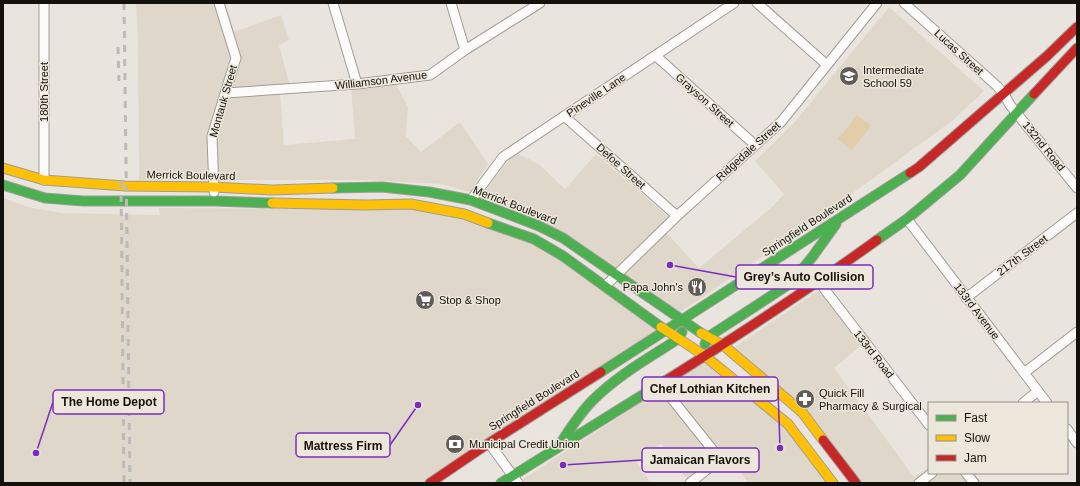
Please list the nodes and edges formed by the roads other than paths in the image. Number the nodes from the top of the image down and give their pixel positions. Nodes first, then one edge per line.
1 (44, 3) edge
2 (219, 3) edge
3 (333, 3) edge
4 (451, 3) edge
5 (540, 3) edge
6 (734, 3) edge
7 (756, 3) edge
8 (877, 3) edge
9 (904, 3) edge
10 (1077, 27) edge
11 (1077, 48) edge
12 (465, 50) junction
13 (656, 56) junction
14 (827, 65) junction
15 (357, 84) junction
16 (226, 93) junction
17 (1004, 94) junction
18 (1010, 105) joint
19 (1018, 114) junction
20 (564, 116) junction
21 (755, 145) junction
22 (3, 168) edge
23 (44, 180) junction
24 (3, 185) edge
25 (213, 187) junction
26 (1077, 188) edge
27 (471, 200) junction
28 (214, 201) junction
29 (1077, 213) edge
30 (677, 216) junction
31 (841, 217) junction
32 (907, 219) junction
33 (618, 275) junction
34 (819, 282) junction
35 (606, 286) junction
36 (966, 298) junction
37 (682, 320) junction
38 (666, 331) junction
39 (1077, 332) edge
40 (708, 337) junction
41 (678, 339) junction
42 (723, 345) junction
43 (705, 356) junction
44 (1024, 373) junction
45 (660, 384) junction
46 (1038, 391) junction
47 (1024, 402) edge
48 (1046, 402) edge
49 (928, 424) edge
50 (1068, 430) edge
51 (489, 443) junction
52 (1077, 443) edge
53 (558, 447) junction
54 (931, 474) edge
55 (967, 474) edge
56 (515, 479) edge
57 (430, 483) edge
58 (501, 483) edge
59 (690, 483) edge
60 (833, 483) edge
61 (856, 483) edge
62 (919, 483) edge
63 (974, 483) edge

1 - 23 street, 180th Street
2 - 16 street, Montauk Street
3 - 15 street
4 - 12 street
5 - 12 street, Williamson Avenue
6 - 13 street, Pineville Lane
7 - 14 street
8 - 14 street, Ridgedale Street
9 - 17 street, Lucas Street
10 - 17 main road, Springfield Boulevard
11 - 19 main road
12 - 15 street, Williamson Avenue
13 - 20 street, Pineville Lane
13 - 21 street, Grayson Street
14 - 21 street, Ridgedale Street
15 - 16 street, Williamson Avenue
16 - 25 street, Montauk Street
17 - 18 street, Lucas Street
17 - 31 main road, Springfield Boulevard
18 - 19 street, 132nd Road
19 - 26 street, 132nd Road
19 - 32 main road
20 - 27 street, Pineville Lane
20 - 30 street, Defoe Street
21 - 30 street, Ridgedale Street
22 - 23 main road, Merrick Boulevard
23 - 25 main road, Merrick Boulevard
24 - 28 main road
25 - 27 main road, Merrick Boulevard
25 - 28 street, Montauk Street
27 - 33 main road, Merrick Boulevard
28 - 35 main road
29 - 36 street, 217th Street
30 - 33 street, Ridgedale Street
31 - 37 main road, Springfield Boulevard
31 - 40 main road
32 - 34 main road
32 - 36 street, 133rd Avenue
33 - 35 street, Ridgedale Street
33 - 37 main road, Merrick Boulevard
34 - 42 main road
34 - 49 street, 133rd Road
35 - 38 main road
36 - 44 street, 133rd Avenue
37 - 38 main road, Springfield Boulevard
37 - 40 main road, Merrick Boulevard
37 - 41 main road
38 - 41 main road
38 - 51 main road, Springfield Boulevard
39 - 44 street
40 - 42 main road, Merrick Boulevard
40 - 43 main road
41 - 43 main road
41 - 53 main road
42 - 43 main road
42 - 61 main road, Merrick Boulevard
43 - 45 main road
43 - 60 main road
44 - 46 street, 133rd Avenue
45 - 53 main road
45 - 59 street
46 - 47 street
46 - 48 street, 133rd Avenue
50 - 52 street
51 - 56 street
51 - 57 main road, Springfield Boulevard
53 - 56 main road
54 - 62 street
55 - 63 street
56 - 58 main road

